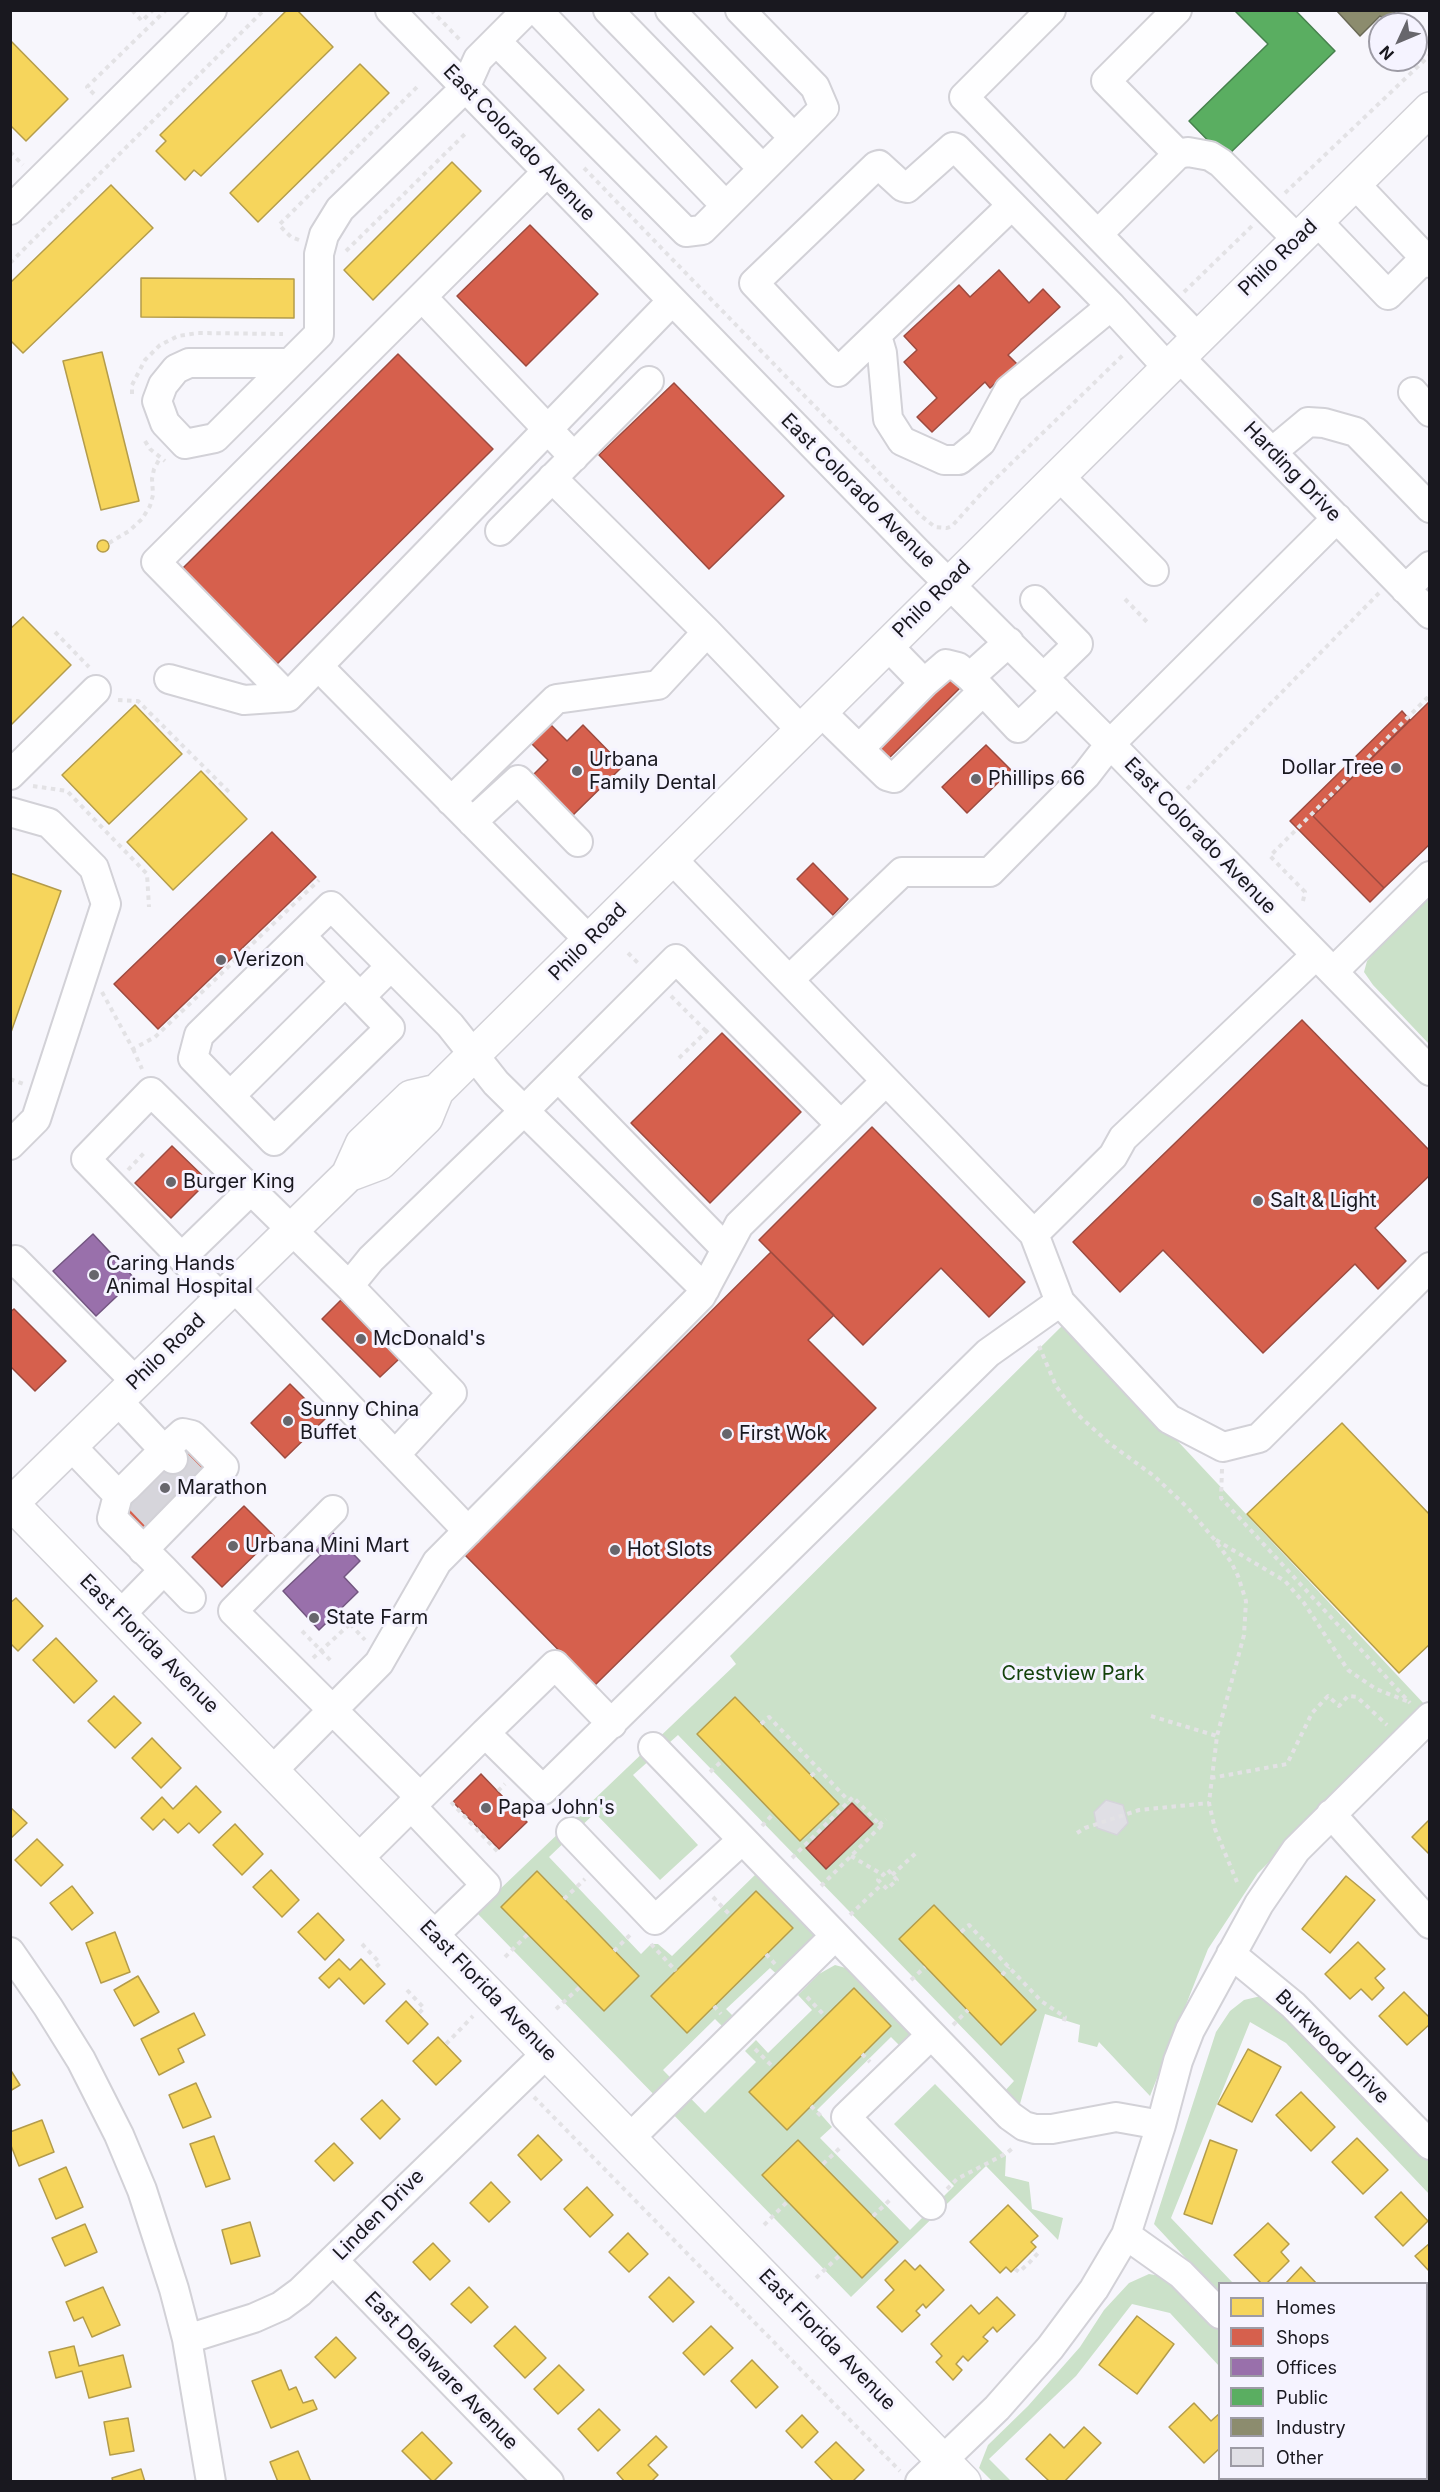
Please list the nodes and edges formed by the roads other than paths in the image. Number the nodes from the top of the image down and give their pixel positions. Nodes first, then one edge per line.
1 (212, 10) edge
2 (390, 10) edge
3 (527, 10) edge
4 (537, 10) edge
5 (608, 10) edge
6 (670, 10) edge
7 (740, 10) edge
8 (1051, 10) edge
9 (1177, 10) edge
10 (496, 42) junction
11 (465, 88) junction
12 (1430, 109) edge
13 (794, 138) junction
14 (1178, 154) junction
15 (763, 169) junction
16 (546, 173) junction
17 (1354, 183) junction
18 (1012, 205) junction
19 (12, 206) edge
20 (726, 206) junction
21 (1307, 230) junction
22 (1098, 234) junction
23 (1427, 261) edge
24 (422, 297) junction
25 (672, 301) junction
26 (1111, 306) junction
27 (877, 336) junction
28 (1181, 354) junction
29 (290, 363) dead end
30 (649, 381) dead end
31 (547, 429) junction
32 (1272, 452) junction
33 (574, 457) junction
34 (1058, 475) junction
35 (552, 478) junction
36 (1430, 508) edge
37 (1337, 518) junction
38 (500, 531) dead end
39 (1430, 566) edge
40 (1154, 571) dead end
41 (949, 582) junction
42 (1400, 583) junction
43 (1035, 600) dead end
44 (1430, 614) edge
45 (707, 632) junction
46 (1009, 642) junction
47 (887, 645) junction
48 (318, 666) junction
49 (169, 679) dead end
50 (924, 683) junction
51 (976, 684) junction
52 (1051, 684) junction
53 (96, 690) road end
54 (288, 697) junction
55 (810, 720) junction
56 (1110, 744) junction
57 (859, 749) junction
58 (13, 772) edge
59 (451, 801) junction
60 (10, 812) edge
61 (472, 822) junction
62 (578, 842) dead end
63 (671, 858) junction
64 (1430, 876) edge
65 (301, 936) junction
66 (589, 940) junction
67 (1324, 963) junction
68 (391, 966) junction
69 (789, 980) junction
70 (353, 989) junction
71 (473, 1055) junction
72 (1430, 1071) edge
73 (558, 1077) junction
74 (886, 1081) junction
75 (230, 1096) junction
76 (525, 1110) junction
77 (842, 1125) junction
78 (10, 1145) edge
79 (251, 1190) junction
80 (291, 1230) junction
81 (1034, 1234) junction
82 (726, 1249) junction
83 (182, 1257) junction
84 (10, 1264) edge
85 (1430, 1267) edge
86 (349, 1286) junction
87 (705, 1289) junction
88 (228, 1293) junction
89 (1060, 1302) junction
90 (127, 1391) junction
91 (71, 1446) junction
92 (395, 1455) junction
93 (145, 1476) junction
94 (11, 1504) edge
95 (333, 1510) dead end
96 (468, 1531) junction
97 (143, 1550) junction
98 (164, 1570) junction
99 (191, 1598) dead end
100 (120, 1615) junction
101 (334, 1709) junction
102 (1422, 1713) edge
103 (612, 1724) junction
104 (485, 1733) junction
105 (653, 1748) dead end
106 (273, 1770) junction
107 (422, 1795) junction
108 (1331, 1814) junction
109 (571, 1832) dead end
110 (742, 1840) junction
111 (359, 1858) junction
112 (1430, 1924) edge
113 (834, 1934) junction
114 (434, 1935) junction
115 (10, 1952) edge
116 (1231, 1954) junction
117 (931, 2035) junction
118 (548, 2052) junction
119 (1161, 2125) junction
120 (630, 2138) junction
121 (1430, 2145) edge
122 (931, 2205) road end
123 (1126, 2235) junction
124 (333, 2260) junction
125 (1218, 2312) edge
126 (187, 2339) junction
127 (931, 2475) edge
128 (211, 2481) edge
129 (549, 2481) edge

1 - 19 street
2 - 11 street, East Colorado Avenue
3 - 10 street
4 - 20 street
5 - 15 street
6 - 13 street
7 - 13 street
8 - 22 street
9 - 14 street
10 - 11 street
10 - 20 street
11 - 16 street, East Colorado Avenue
11 - 29 street
12 - 17 main road, Philo Road
13 - 15 street
14 - 21 street
14 - 22 street
15 - 20 street
16 - 24 street
16 - 25 street, East Colorado Avenue
17 - 21 main road, Philo Road
17 - 23 street
18 - 26 street
18 - 27 street
18 - 27 street
21 - 23 street
21 - 28 main road, Philo Road
22 - 28 street
24 - 31 street
24 - 54 street
25 - 31 street
25 - 41 street, East Colorado Avenue
26 - 27 street
26 - 28 street
28 - 32 street, Harding Drive
28 - 34 main road, Philo Road
30 - 33 street
31 - 33 street
31 - 48 street
32 - 36 street
32 - 37 street, Harding Drive
33 - 35 street
34 - 40 street
34 - 41 main road, Philo Road
35 - 38 street
35 - 45 street
37 - 42 street, Harding Drive
37 - 56 street
39 - 42 street
41 - 46 street, East Colorado Avenue
41 - 47 main road, Philo Road
42 - 44 street, Harding Drive
43 - 52 street
45 - 55 street
45 - 59 street
46 - 51 street
46 - 52 street, East Colorado Avenue
47 - 50 street
47 - 55 main road, Philo Road
48 - 54 street
48 - 59 street
49 - 54 street
50 - 51 street
50 - 57 street
51 - 52 street
51 - 57 street
52 - 56 street, East Colorado Avenue
53 - 58 street
55 - 57 street
55 - 63 main road, Philo Road
56 - 67 street, East Colorado Avenue
56 - 69 street
59 - 61 street
60 - 78 street
61 - 62 street
61 - 66 street
63 - 66 main road, Philo Road
63 - 69 street
64 - 67 street
65 - 68 street
65 - 70 street
65 - 75 street
66 - 71 main road, Philo Road
67 - 72 street, East Colorado Avenue
67 - 81 street
68 - 70 street
68 - 71 street
69 - 74 street
70 - 75 street
70 - 75 street
71 - 76 street
71 - 80 main road, Philo Road
73 - 76 street
73 - 77 street
73 - 82 street
74 - 77 street
74 - 81 street
76 - 86 street
76 - 87 street
77 - 82 street
79 - 80 street
79 - 83 street
79 - 83 street
80 - 86 street
80 - 88 main road, Philo Road
81 - 89 street
82 - 87 street
83 - 88 street
84 - 90 street
85 - 89 street
86 - 92 street
87 - 96 street
88 - 90 main road, Philo Road
88 - 92 street
89 - 103 street
90 - 91 main road, Philo Road
90 - 93 street
91 - 93 street
91 - 94 main road, Philo Road
92 - 96 street
93 - 97 street
93 - 97 street
94 - 100 main road, East Florida Avenue
95 - 101 street
96 - 101 street
97 - 98 street
98 - 99 street
98 - 100 street
100 - 106 main road, East Florida Avenue
101 - 106 street
101 - 107 street
102 - 108 street
103 - 104 street
103 - 104 street
104 - 107 street
105 - 110 street
106 - 111 main road, East Florida Avenue
107 - 111 street
107 - 114 street
108 - 112 street
108 - 116 street
109 - 110 street
110 - 113 street
111 - 114 main road, East Florida Avenue
113 - 117 street
113 - 120 street
114 - 118 main road, East Florida Avenue
115 - 126 street
116 - 119 street
116 - 121 street, Burkwood Drive
117 - 119 street
117 - 122 street
118 - 120 main road, East Florida Avenue
118 - 124 street, Linden Drive
119 - 123 street
120 - 127 main road, East Florida Avenue
123 - 125 street
123 - 127 street
124 - 126 street, Linden Drive
124 - 129 street, East Delaware Avenue
126 - 128 street

